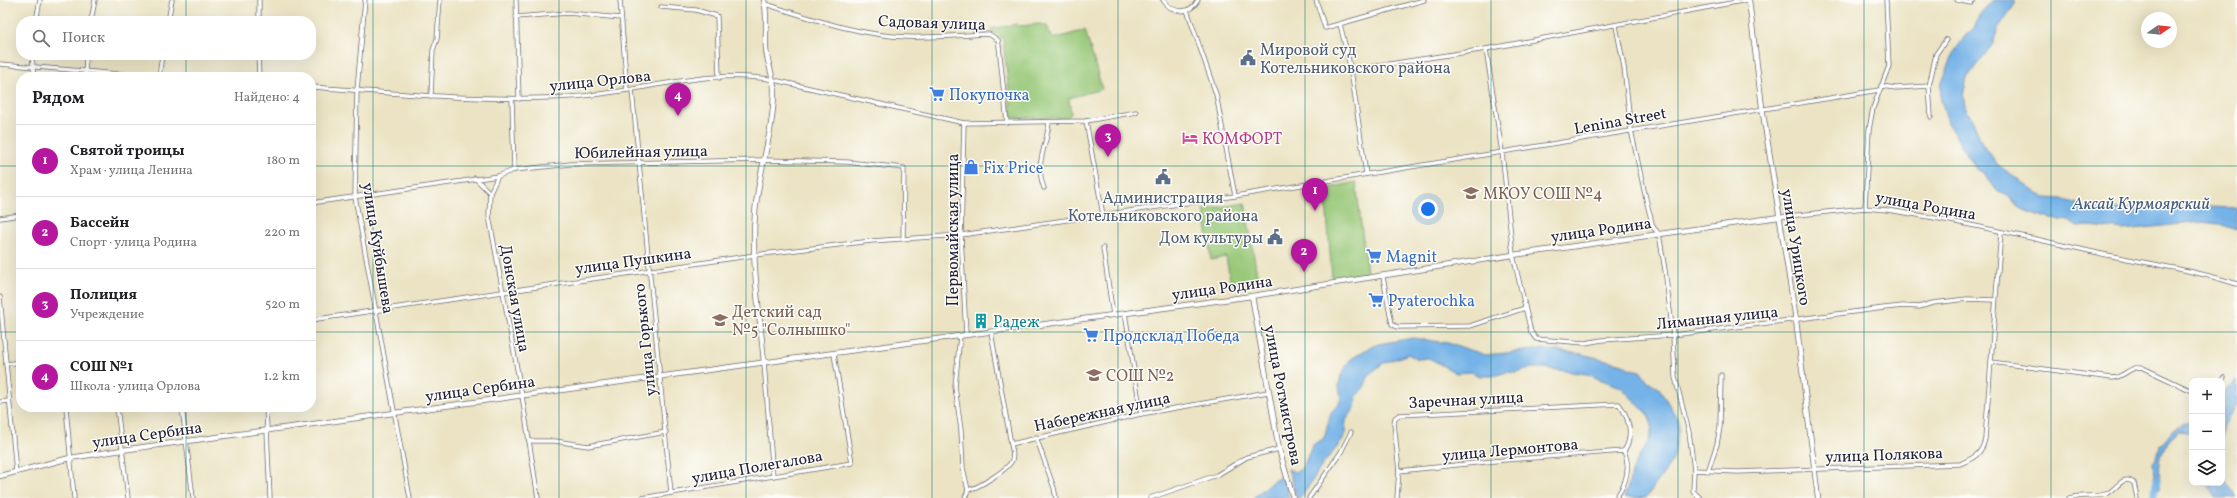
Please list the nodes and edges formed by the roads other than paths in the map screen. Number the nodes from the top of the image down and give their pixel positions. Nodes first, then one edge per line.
1 (40, 0) edge
2 (95, 0) edge
3 (172, 0) edge
4 (259, 0) edge
5 (365, 0) edge
6 (440, 0) edge
7 (516, 0) edge
8 (620, 0) edge
9 (1163, 0) edge
10 (1198, 0) edge
11 (1316, 0) edge
12 (1424, 0) edge
13 (1748, 0) edge
14 (1886, 0) edge
15 (1957, 0) edge
16 (1974, 0) edge
17 (765, 2) edge
18 (661, 7) dead end
19 (1187, 10) junction
20 (37, 16) edge
21 (92, 16) edge
22 (169, 16) edge
23 (259, 16) edge
24 (516, 16) junction
25 (621, 18) junction
26 (1340, 24) junction
27 (1616, 26) junction
28 (1946, 40) dead end
29 (1486, 49) junction
30 (32, 60) edge
31 (86, 60) edge
32 (161, 60) edge
33 (258, 60) edge
34 (0, 64) edge
35 (33, 68) junction
36 (1351, 70) junction
37 (85, 71) junction
38 (33, 72) edge
39 (96, 72) edge
40 (160, 72) edge
41 (259, 72) edge
42 (719, 78) junction
43 (774, 80) junction
44 (1928, 86) junction
45 (316, 87) edge
46 (1880, 88) junction
47 (357, 90) junction
48 (630, 90) junction
49 (431, 96) junction
50 (512, 99) junction
51 (519, 99) junction
52 (1762, 107) junction
53 (1136, 112) dead end
54 (1931, 117) dead end
55 (1086, 121) junction
56 (1048, 122) junction
57 (1007, 123) junction
58 (964, 124) junction
59 (1631, 130) junction
60 (1502, 152) junction
61 (763, 160) junction
62 (639, 163) junction
63 (514, 170) junction
64 (1366, 174) junction
65 (498, 176) junction
66 (475, 178) junction
67 (1044, 188) dead end
68 (490, 193) junction
69 (1234, 196) junction
70 (355, 197) junction
71 (316, 203) edge
72 (1865, 208) junction
73 (1102, 215) junction
74 (16, 216) edge
75 (1779, 217) junction
76 (0, 218) edge
77 (2001, 232) junction
78 (1658, 234) junction
79 (961, 235) junction
80 (903, 238) junction
81 (1103, 248) dead end
82 (755, 255) junction
83 (1513, 255) junction
84 (649, 270) junction
85 (1383, 276) junction
86 (2237, 284) edge
87 (502, 291) junction
88 (1252, 296) junction
89 (0, 297) edge
90 (1995, 300) junction
91 (1525, 308) junction
92 (376, 310) junction
93 (1125, 313) junction
94 (1113, 315) junction
95 (316, 319) edge
96 (1796, 320) junction
97 (991, 332) junction
98 (963, 336) junction
99 (1673, 336) junction
100 (834, 354) junction
101 (764, 362) junction
102 (1991, 362) junction
103 (16, 363) edge
104 (6, 364) junction
105 (1721, 375) dead end
106 (661, 376) junction
107 (2189, 390) edge
108 (1268, 392) junction
109 (522, 396) junction
110 (9, 401) junction
111 (0, 402) edge
112 (66, 412) edge
113 (118, 412) edge
114 (183, 412) edge
115 (266, 412) edge
116 (395, 413) junction
117 (1141, 414) junction
118 (267, 430) junction
119 (666, 432) junction
120 (1351, 432) dead end
121 (1036, 437) junction
122 (186, 442) junction
123 (529, 442) junction
124 (1011, 444) junction
125 (1279, 449) junction
126 (122, 450) junction
127 (1624, 451) junction
128 (70, 458) junction
129 (1815, 469) junction
130 (1694, 470) junction
131 (1399, 471) junction
132 (1708, 471) junction
133 (16, 472) junction
134 (0, 476) edge
135 (773, 476) junction
136 (968, 490) junction
137 (671, 493) junction
138 (74, 498) edge
139 (128, 498) edge
140 (193, 498) edge
141 (270, 498) edge
142 (410, 498) edge
143 (538, 498) edge
144 (642, 498) edge
145 (965, 498) edge
146 (1056, 498) edge
147 (1150, 498) edge
148 (1293, 498) edge
149 (1309, 498) edge
150 (1398, 498) edge
151 (1616, 498) edge
152 (1700, 498) edge
153 (1818, 498) edge
154 (2068, 498) edge
155 (2137, 498) edge

1 - 20 street
2 - 21 street
3 - 22 street
4 - 23 street
5 - 47 street, улица Куйбышева
6 - 49 street
7 - 24 street
8 - 25 street, улица Горького
9 - 19 street
10 - 19 street
11 - 26 street
12 - 26 street
13 - 27 street
13 - 52 street, улица Урицкого
14 - 46 street
15 - 16 street
17 - 43 street
17 - 57 street, Садовая улица
18 - 42 street
19 - 69 street
24 - 25 street
24 - 51 street
25 - 48 street, улица Горького
26 - 36 street
27 - 29 street
27 - 59 street
28 - 44 street
29 - 36 street
29 - 60 street
30 - 35 street
31 - 37 street
32 - 40 street
33 - 41 street
34 - 35 street
35 - 37 street
35 - 38 street
36 - 64 street
37 - 39 street
42 - 43 street, улица Орлова
42 - 48 street, улица Орлова
43 - 58 street, улица Орлова
43 - 61 street
44 - 46 street, Lenina Street
44 - 54 street
45 - 47 street, улица Орлова
46 - 52 street, Lenina Street
46 - 72 street
47 - 49 street, улица Орлова
47 - 70 street, улица Куйбышева
48 - 51 street, улица Орлова
48 - 62 street, улица Горького
49 - 50 street, улица Орлова
50 - 51 street, улица Орлова
50 - 63 street
52 - 59 street, Lenina Street
52 - 75 street, улица Урицкого
53 - 55 street, улица Орлова
55 - 56 street, улица Орлова
55 - 73 street
56 - 57 street, улица Орлова
56 - 67 street
57 - 58 street, улица Орлова
58 - 79 street, Первомайская улица
59 - 60 street, Lenina Street
59 - 78 street
60 - 64 street, Lenina Street
60 - 83 street
61 - 62 street, Юбилейная улица
61 - 80 street, Юбилейная улица
61 - 82 street
62 - 63 street, Юбилейная улица
62 - 84 street, улица Горького
63 - 65 street, Юбилейная улица
64 - 69 street, Lenina Street
65 - 66 street, Юбилейная улица
65 - 68 street, Донская улица
66 - 68 street
66 - 70 street, Юбилейная улица
68 - 87 street, Донская улица
69 - 73 street, Lenina Street
70 - 71 street, Юбилейная улица
70 - 92 street, улица Куйбышева
72 - 75 street, улица Родина
72 - 77 street, улица Родина
73 - 79 street, улица Пушкина
74 - 76 street
75 - 78 street, улица Родина
75 - 96 street, улица Урицкого
77 - 86 street, улица Родина
77 - 90 street, улица Полякова
78 - 83 street, улица Родина
78 - 99 street
79 - 80 street, улица Пушкина
79 - 98 street, Первомайская улица
80 - 82 street, улица Пушкина
81 - 94 street
82 - 84 street, улица Пушкина
82 - 101 street
83 - 85 street, улица Родина
83 - 91 street
84 - 87 street, улица Пушкина
84 - 106 street, улица Горького
85 - 88 street, улица Родина
85 - 91 street
87 - 92 street, улица Пушкина
87 - 109 street, Донская улица
88 - 93 street, улица Родина
88 - 108 street, улица Ротмистрова
89 - 104 street
90 - 96 street, Лиманная улица
90 - 102 street, улица Полякова
91 - 99 street, Лиманная улица
92 - 95 street, улица Пушкина
92 - 116 street, улица Куйбышева
93 - 94 street, улица Родина
93 - 117 street
94 - 97 street, улица Родина
96 - 99 street, Лиманная улица
96 - 129 street, улица Урицкого
97 - 98 street, улица Родина
97 - 124 street
98 - 100 street, улица Сербина
98 - 136 street, Первомайская улица
99 - 130 street
100 - 101 street, улица Сербина
100 - 135 street, улица Полегалова
101 - 106 street, улица Сербина
101 - 135 street
102 - 107 street
102 - 129 street, улица Полякова
103 - 104 street
104 - 110 street
105 - 132 street
106 - 109 street, улица Сербина
106 - 119 street, улица Горького
108 - 117 street, Набережная улица
108 - 125 street, улица Ротмистрова
109 - 116 street, улица Сербина
109 - 123 street, Донская улица
110 - 111 street
110 - 133 street
112 - 128 street
113 - 126 street
114 - 122 street
115 - 118 street
116 - 118 street, улица Сербина
116 - 142 street, улица Куйбышева
117 - 121 street, Набережная улица
118 - 122 street, улица Сербина
118 - 141 street
119 - 123 street
119 - 137 street, улица Горького
120 - 149 street
121 - 124 street, Набережная улица
121 - 146 street
122 - 126 street, улица Сербина
122 - 140 street
123 - 143 street, Донская улица
124 - 136 street
125 - 147 street
125 - 148 street, улица Ротмистрова
126 - 128 street, улица Сербина
126 - 139 street
127 - 131 street, улица Лермонтова
127 - 131 street, Заречная улица
127 - 151 street
128 - 133 street, улица Сербина
128 - 138 street
129 - 132 street, улица Полякова
129 - 153 street, улица Урицкого
130 - 132 street, улица Полякова
130 - 152 street
131 - 150 street, Заречная улица
133 - 134 street, улица Сербина
135 - 137 street, улица Полегалова
136 - 145 street
137 - 144 street, улица Полегалова
154 - 155 street

